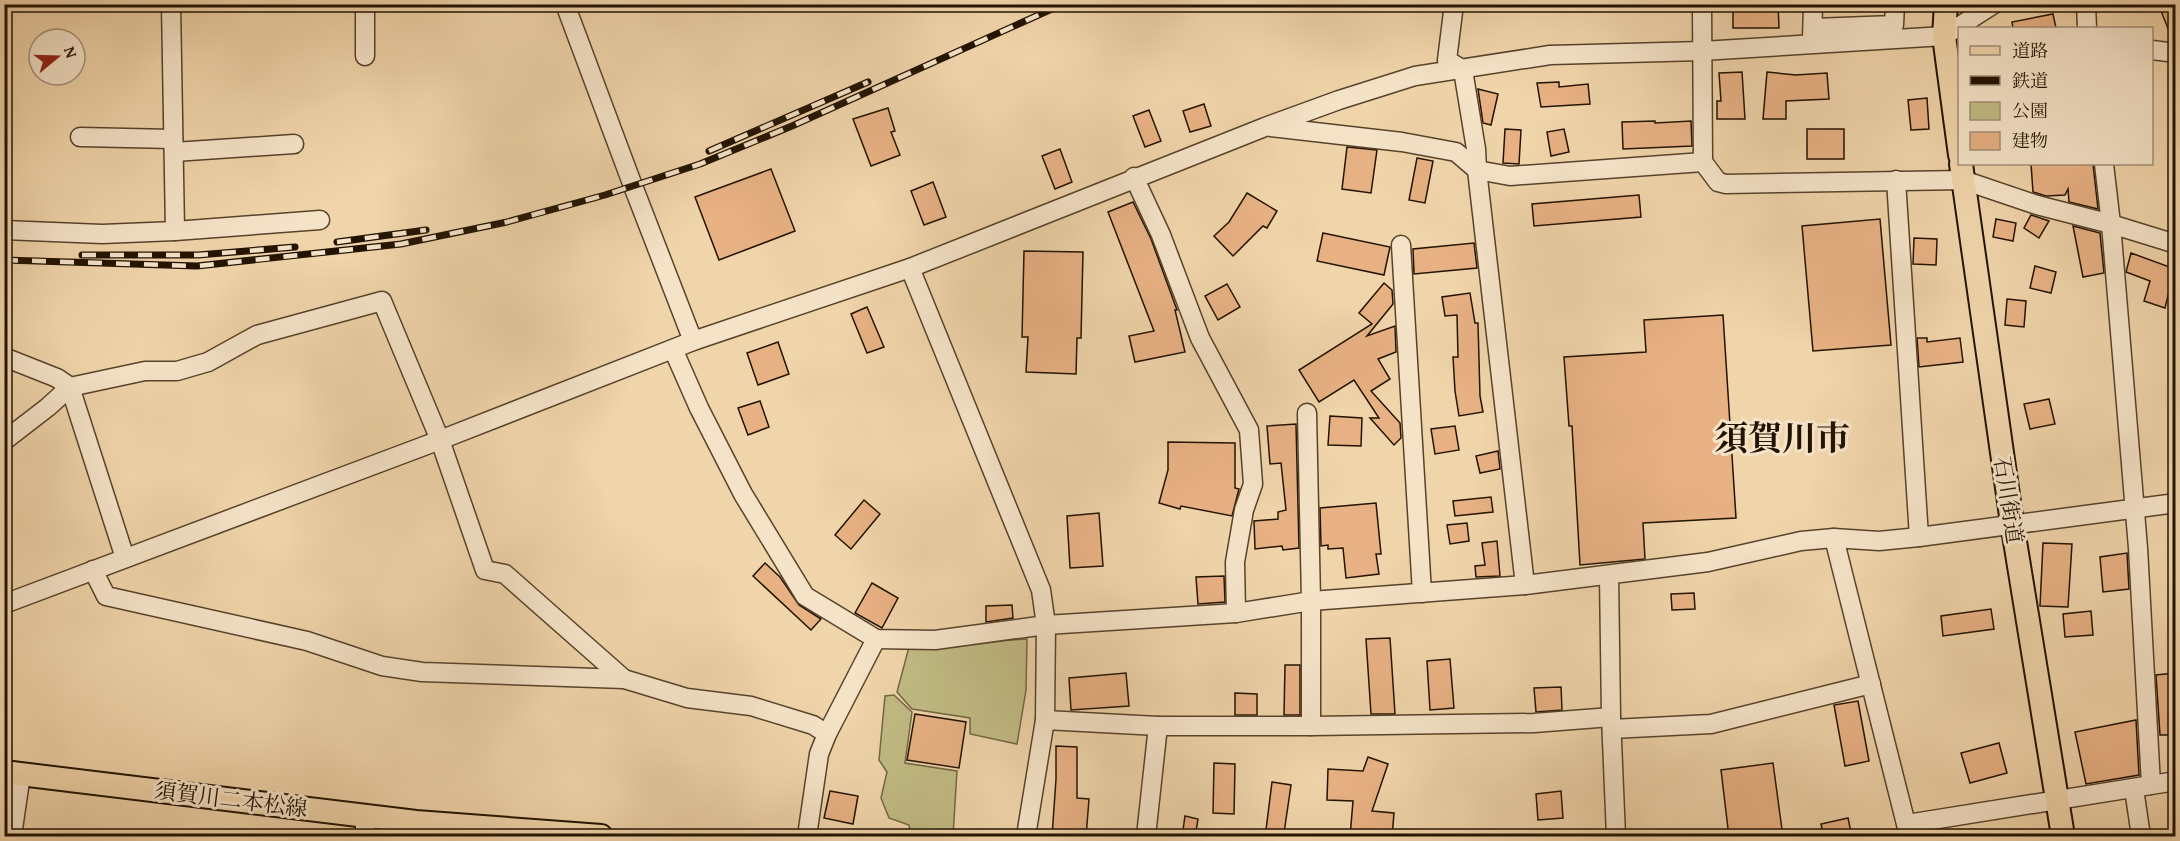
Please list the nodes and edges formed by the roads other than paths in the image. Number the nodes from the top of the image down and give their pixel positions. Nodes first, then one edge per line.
1 (171, 4) edge
2 (365, 4) edge
3 (565, 4) edge
4 (1454, 4) edge
5 (1702, 4) edge
6 (1813, 4) edge
7 (1895, 4) edge
8 (1946, 4) edge
9 (1994, 4) edge
10 (2085, 4) edge
11 (1958, 27) edge
12 (1958, 27) edge
13 (2087, 27) edge
14 (1944, 36) junction
15 (1813, 37) junction
16 (2153, 50) edge
17 (1702, 51) junction
18 (2175, 53) edge
19 (365, 56) dead end
20 (1463, 70) junction
21 (1265, 127) junction
22 (80, 137) dead end
23 (294, 144) dead end
24 (173, 145) junction
25 (1958, 147) edge
26 (1703, 162) junction
27 (2104, 165) edge
28 (1477, 170) junction
29 (1962, 172) edge
30 (1134, 177) junction
31 (1896, 180) junction
32 (320, 220) dead end
33 (2111, 224) junction
34 (4, 230) edge
35 (175, 231) junction
36 (2175, 244) edge
37 (1401, 245) dead end
38 (910, 268) junction
39 (693, 341) junction
40 (673, 350) junction
41 (4, 357) edge
42 (70, 387) junction
43 (1307, 413) dead end
44 (440, 440) junction
45 (4, 441) edge
46 (2175, 502) edge
47 (2134, 509) junction
48 (2012, 523) junction
49 (1919, 537) junction
50 (1834, 538) junction
51 (125, 558) junction
52 (93, 570) junction
53 (1609, 575) junction
54 (1526, 585) junction
55 (1422, 593) junction
56 (1311, 601) junction
57 (4, 604) edge
58 (1236, 613) junction
59 (1047, 624) junction
60 (876, 639) junction
61 (624, 679) junction
62 (1871, 684) junction
63 (1045, 720) junction
64 (1612, 723) junction
65 (1158, 726) junction
66 (1311, 726) junction
67 (827, 734) junction
68 (13, 773) edge
69 (2175, 781) edge
70 (2143, 787) junction
71 (2057, 801) junction
72 (365, 826) edge
73 (1907, 830) edge
74 (12, 837) edge
75 (601, 837) edge
76 (807, 837) edge
77 (1026, 837) edge
78 (1146, 837) edge
79 (1617, 837) edge
80 (2063, 837) edge
81 (2141, 837) edge

1 - 24 street
2 - 19 street
3 - 39 street
4 - 20 street
5 - 17 street
6 - 15 street
7 - 15 street
8 - 14 main road
9 - 12 street
10 - 13 street
11 - 14 street
14 - 15 street
14 - 25 main road
15 - 17 street
16 - 18 street
17 - 20 street
17 - 26 street
20 - 21 street
20 - 28 street
21 - 28 street
21 - 30 street
22 - 24 street
23 - 24 street
24 - 35 street
26 - 28 street
26 - 31 street
27 - 33 street
28 - 54 street
29 - 31 street
29 - 33 street
29 - 48 main road, 石川街道
30 - 38 street
30 - 58 street
31 - 49 street
32 - 35 street
33 - 36 street
33 - 47 street
34 - 35 street
37 - 55 street
38 - 39 street
38 - 59 street
39 - 40 street
40 - 44 street
40 - 60 street
41 - 42 street
42 - 44 street
42 - 45 street
42 - 51 street
43 - 56 street
44 - 51 street
44 - 61 street
46 - 47 street
47 - 48 street
47 - 70 street
48 - 49 street
48 - 71 main road, 石川街道
49 - 50 street
50 - 53 street
50 - 62 street
51 - 52 street
52 - 57 street
52 - 61 street
53 - 54 street
53 - 64 street
54 - 55 street
55 - 56 street
56 - 58 street
56 - 66 street
58 - 59 street
59 - 60 street
59 - 63 street
60 - 67 street
61 - 67 street
62 - 64 street
62 - 73 street
63 - 65 street
63 - 77 street
64 - 66 street
64 - 79 street
65 - 66 street
65 - 78 street
67 - 76 street
68 - 72 main road, 須賀川二本松線
68 - 74 street
69 - 70 street
70 - 71 street
70 - 81 street
71 - 73 street
71 - 80 main road, 石川街道
72 - 75 main road, 須賀川二本松線

